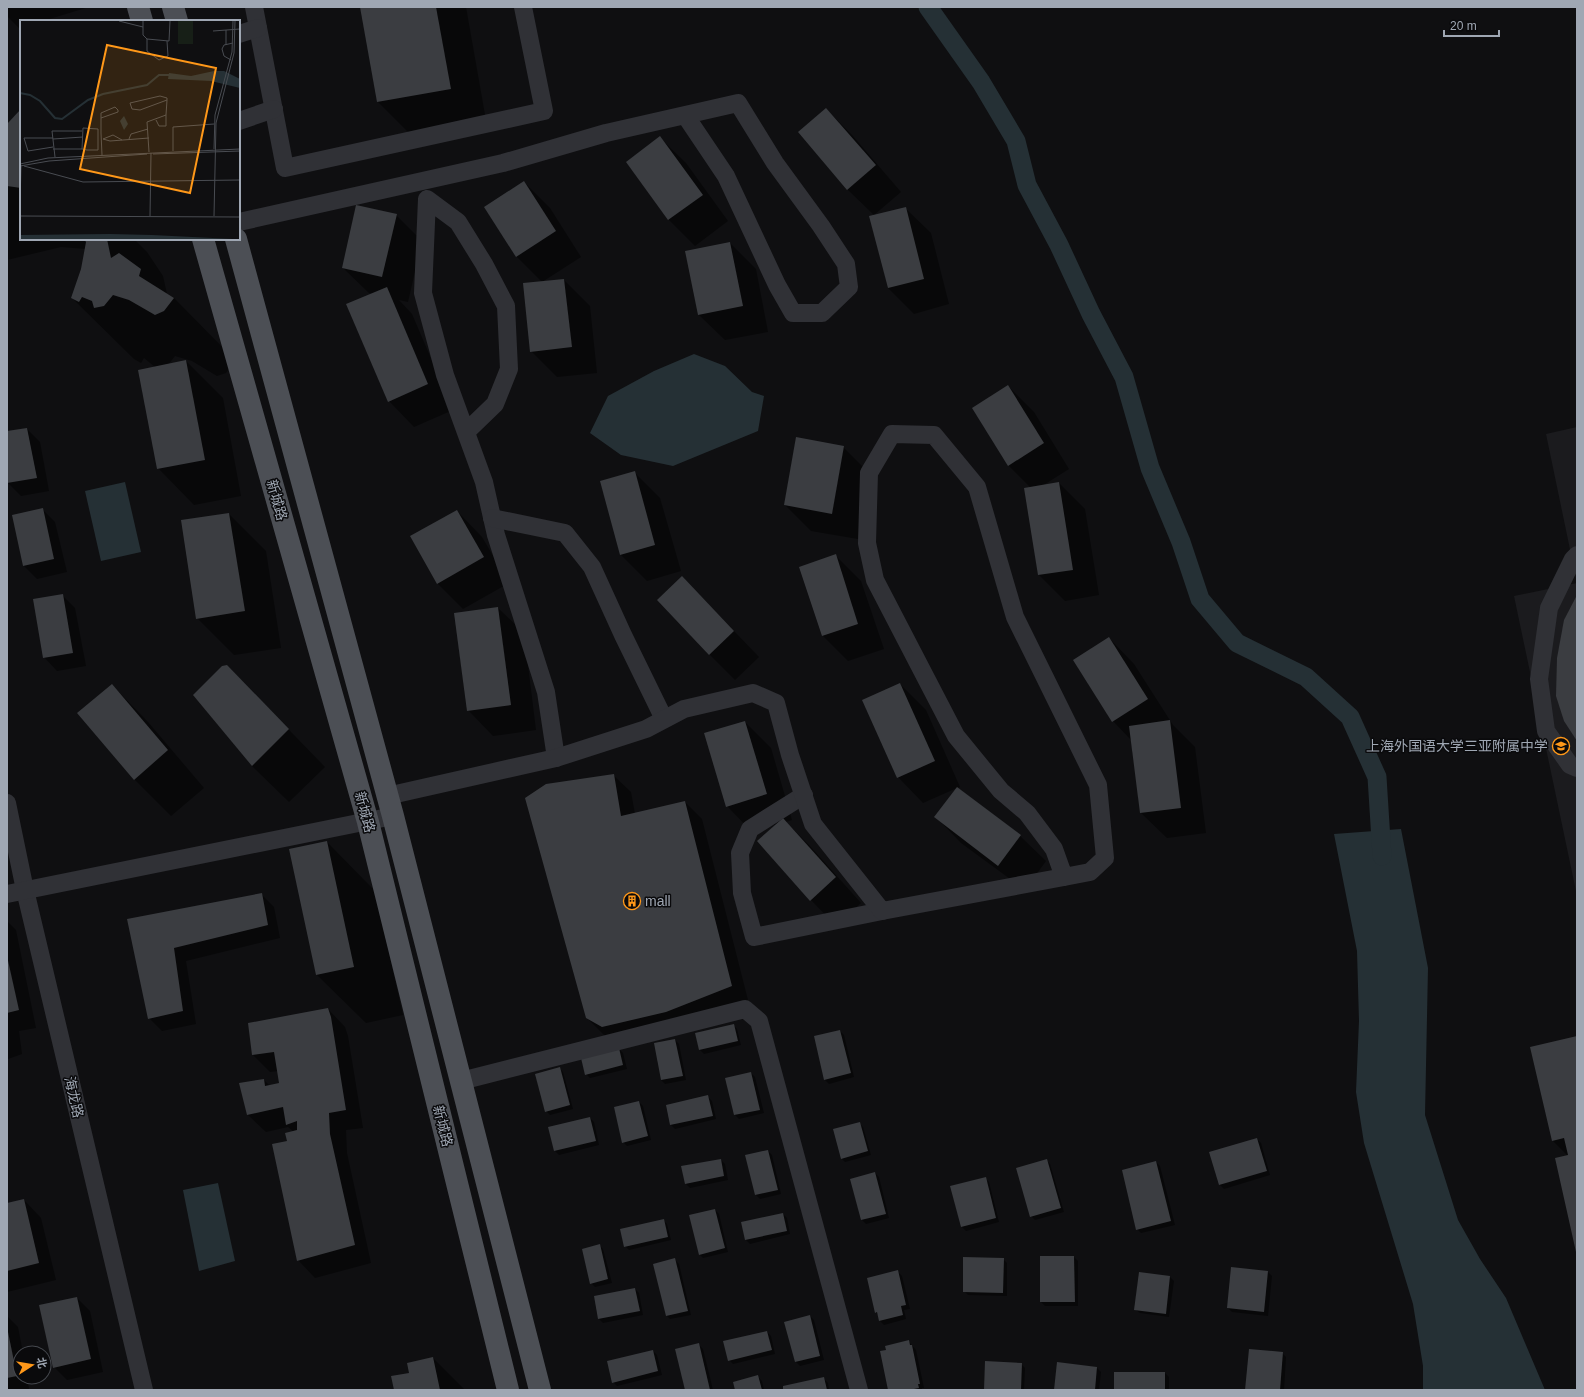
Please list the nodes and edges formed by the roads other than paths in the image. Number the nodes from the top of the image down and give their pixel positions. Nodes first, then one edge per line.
1 (138, 7) edge
2 (173, 7) edge
3 (254, 7) edge
4 (523, 7) edge
5 (142, 20) edge
6 (177, 20) edge
7 (258, 28) junction
8 (240, 34) edge
9 (274, 110) junction
10 (685, 115) junction
11 (240, 121) edge
12 (422, 182) junction
13 (427, 200) junction
14 (240, 222) edge
15 (203, 240) edge
16 (236, 240) edge
17 (466, 432) junction
18 (492, 518) junction
19 (1577, 555) edge
20 (664, 719) junction
21 (556, 758) junction
22 (1577, 768) edge
23 (804, 795) junction
24 (7, 803) edge
25 (390, 806) junction
26 (368, 822) junction
27 (1064, 877) junction
28 (25, 890) junction
29 (7, 894) edge
30 (882, 911) junction
31 (461, 1081) junction
32 (144, 1390) edge
33 (508, 1390) edge
34 (540, 1390) edge
35 (859, 1390) edge

1 - 5 main road
2 - 6 main road
3 - 7 street
4 - 9 street
7 - 8 street
7 - 9 street
9 - 11 street
10 - 10 street
10 - 12 street
12 - 13 street
12 - 14 street
13 - 17 street
13 - 17 street
15 - 26 main road, 新城路
16 - 25 main road, 新城路
17 - 18 street
18 - 20 street
18 - 21 street
19 - 22 street
20 - 21 street
20 - 23 street
21 - 25 street
23 - 30 street
23 - 30 street
24 - 28 street, 海龙路
25 - 26 street
25 - 31 main road, 新城路
26 - 28 street
26 - 33 main road, 新城路
27 - 27 street
27 - 30 street
28 - 29 street
28 - 32 street, 海龙路
31 - 34 main road, 新城路
31 - 35 street

